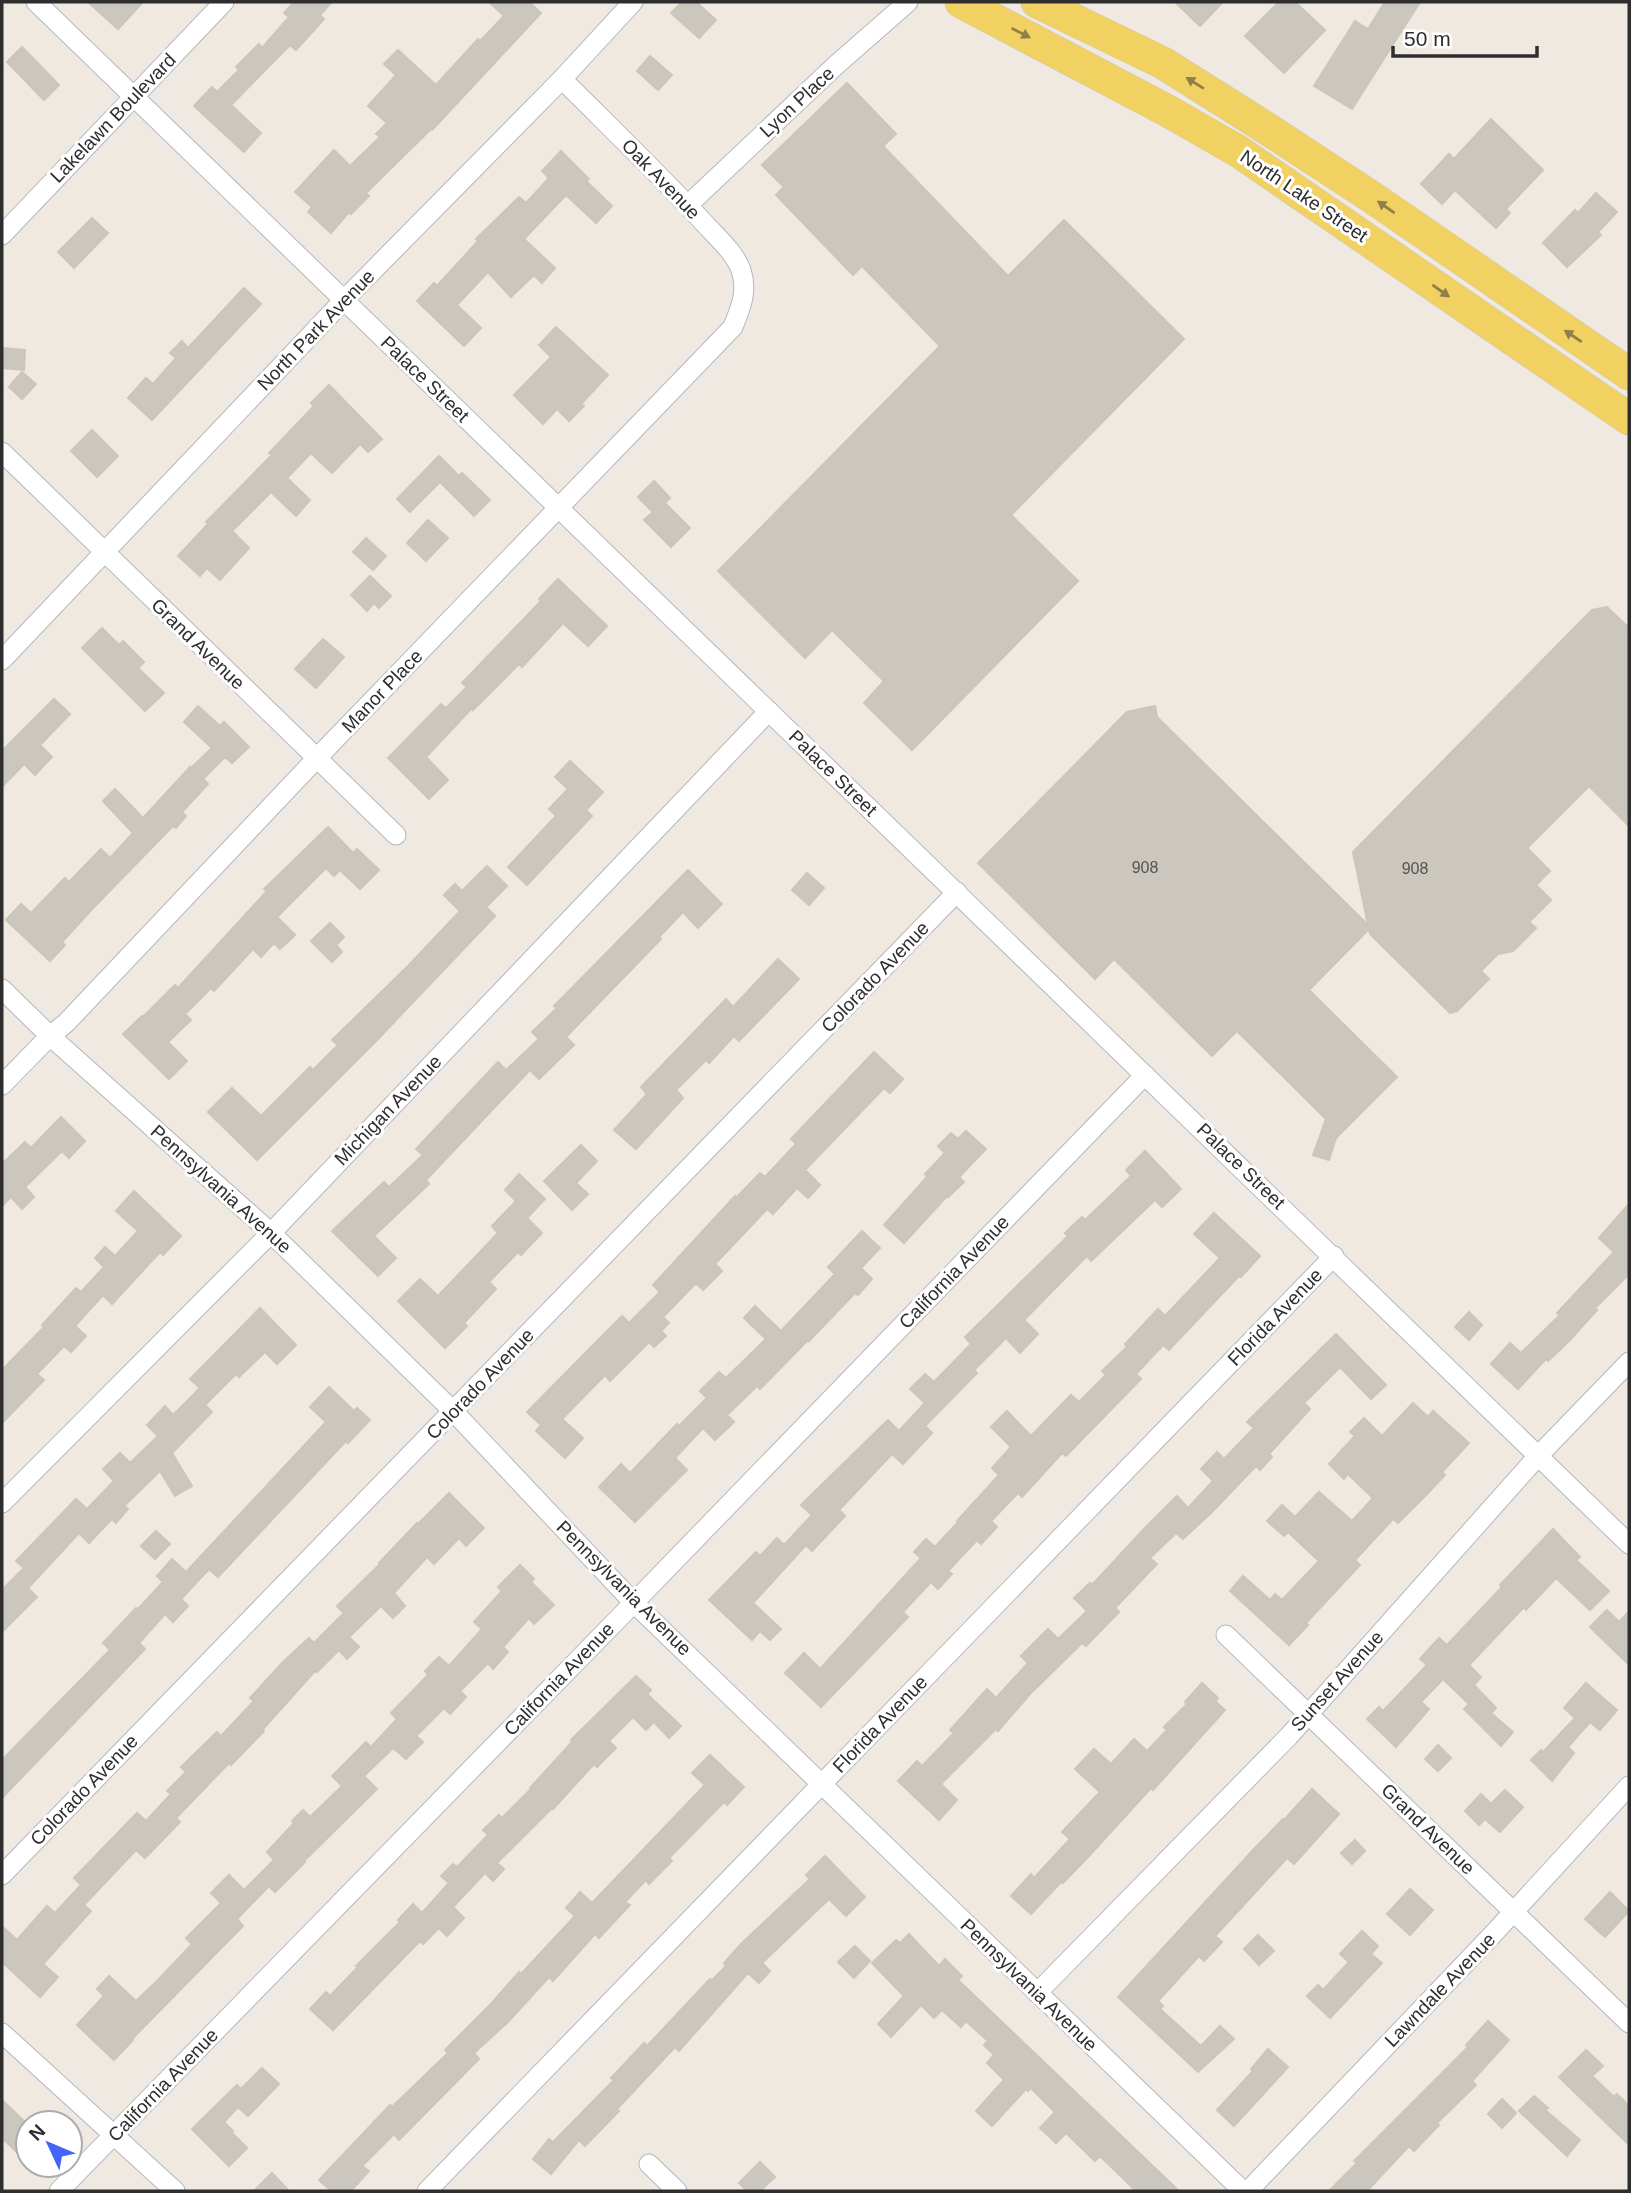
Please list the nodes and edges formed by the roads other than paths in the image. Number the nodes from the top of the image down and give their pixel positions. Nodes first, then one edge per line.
1 (36, 2) edge
2 (224, 2) edge
3 (633, 2) edge
4 (908, 2) edge
5 (961, 2) edge
6 (1037, 2) edge
7 (562, 79) junction
8 (135, 96) junction
9 (688, 205) junction
10 (2, 234) edge
11 (745, 288) joint
12 (344, 301) junction
13 (1629, 374) edge
14 (1629, 419) edge
15 (2, 453) edge
16 (559, 507) junction
17 (103, 552) junction
18 (2, 660) edge
19 (769, 711) junction
20 (316, 759) junction
21 (396, 835) dead end
22 (957, 892) junction
23 (2, 989) edge
24 (50, 1036) junction
25 (1145, 1075) junction
26 (2, 1085) edge
27 (271, 1233) junction
28 (1334, 1256) junction
29 (1629, 1362) edge
30 (454, 1412) junction
31 (1538, 1456) junction
32 (2, 1503) edge
33 (1629, 1544) edge
34 (634, 1602) junction
35 (1226, 1635) dead end
36 (1308, 1714) junction
37 (823, 1783) junction
38 (1629, 1786) edge
39 (2, 1875) edge
40 (1515, 1911) junction
41 (1037, 1993) junction
42 (1629, 2023) edge
43 (2, 2033) edge
44 (113, 2135) junction
45 (649, 2164) dead end
46 (59, 2191) edge
47 (175, 2191) edge
48 (427, 2191) edge
49 (677, 2191) edge
50 (1245, 2191) edge

1 - 8 street, Palace Street
2 - 8 street, Lakelawn Boulevard
3 - 7 street, North Park Avenue
4 - 9 street, Lyon Place
5 -> 14 main road, North Lake Street
13 -> 6 main road, North Lake Street
7 - 9 street, Oak Avenue
7 - 12 street, North Park Avenue
8 - 10 street, Lakelawn Boulevard
8 - 12 street, Palace Street
9 - 11 street, Oak Avenue
11 - 16 street, Manor Place
12 - 16 street, Palace Street
12 - 17 street, North Park Avenue
15 - 17 street, Grand Avenue
16 - 19 street, Palace Street
16 - 20 street, Manor Place
17 - 18 street, North Park Avenue
17 - 20 street, Grand Avenue
19 - 22 street, Palace Street
19 - 27 street, Michigan Avenue
20 - 21 street, Grand Avenue
20 - 24 street, Manor Place
22 - 25 street, Palace Street
22 - 30 street, Colorado Avenue
23 - 24 street, Pennsylvania Avenue
24 - 26 street, Manor Place
24 - 27 street, Pennsylvania Avenue
25 - 28 street, Palace Street
25 - 34 street, California Avenue
27 - 30 street, Pennsylvania Avenue
27 - 32 street, Michigan Avenue
28 - 31 street, Palace Street
28 - 37 street, Florida Avenue
29 - 31 street, Sunset Avenue
30 - 34 street, Pennsylvania Avenue
30 - 39 street, Colorado Avenue
31 - 33 street, Palace Street
31 - 36 street, Sunset Avenue
34 - 37 street, Pennsylvania Avenue
34 - 44 street, California Avenue
35 - 36 street, Grand Avenue
36 - 40 street, Grand Avenue
36 - 41 street, Sunset Avenue
37 - 41 street, Pennsylvania Avenue
37 - 48 street, Florida Avenue
38 - 40 street, Lawndale Avenue
40 - 42 street, Grand Avenue
40 - 50 street, Lawndale Avenue
41 - 50 street, Pennsylvania Avenue
43 - 44 street
44 - 46 street, California Avenue
44 - 47 street
45 - 49 street

